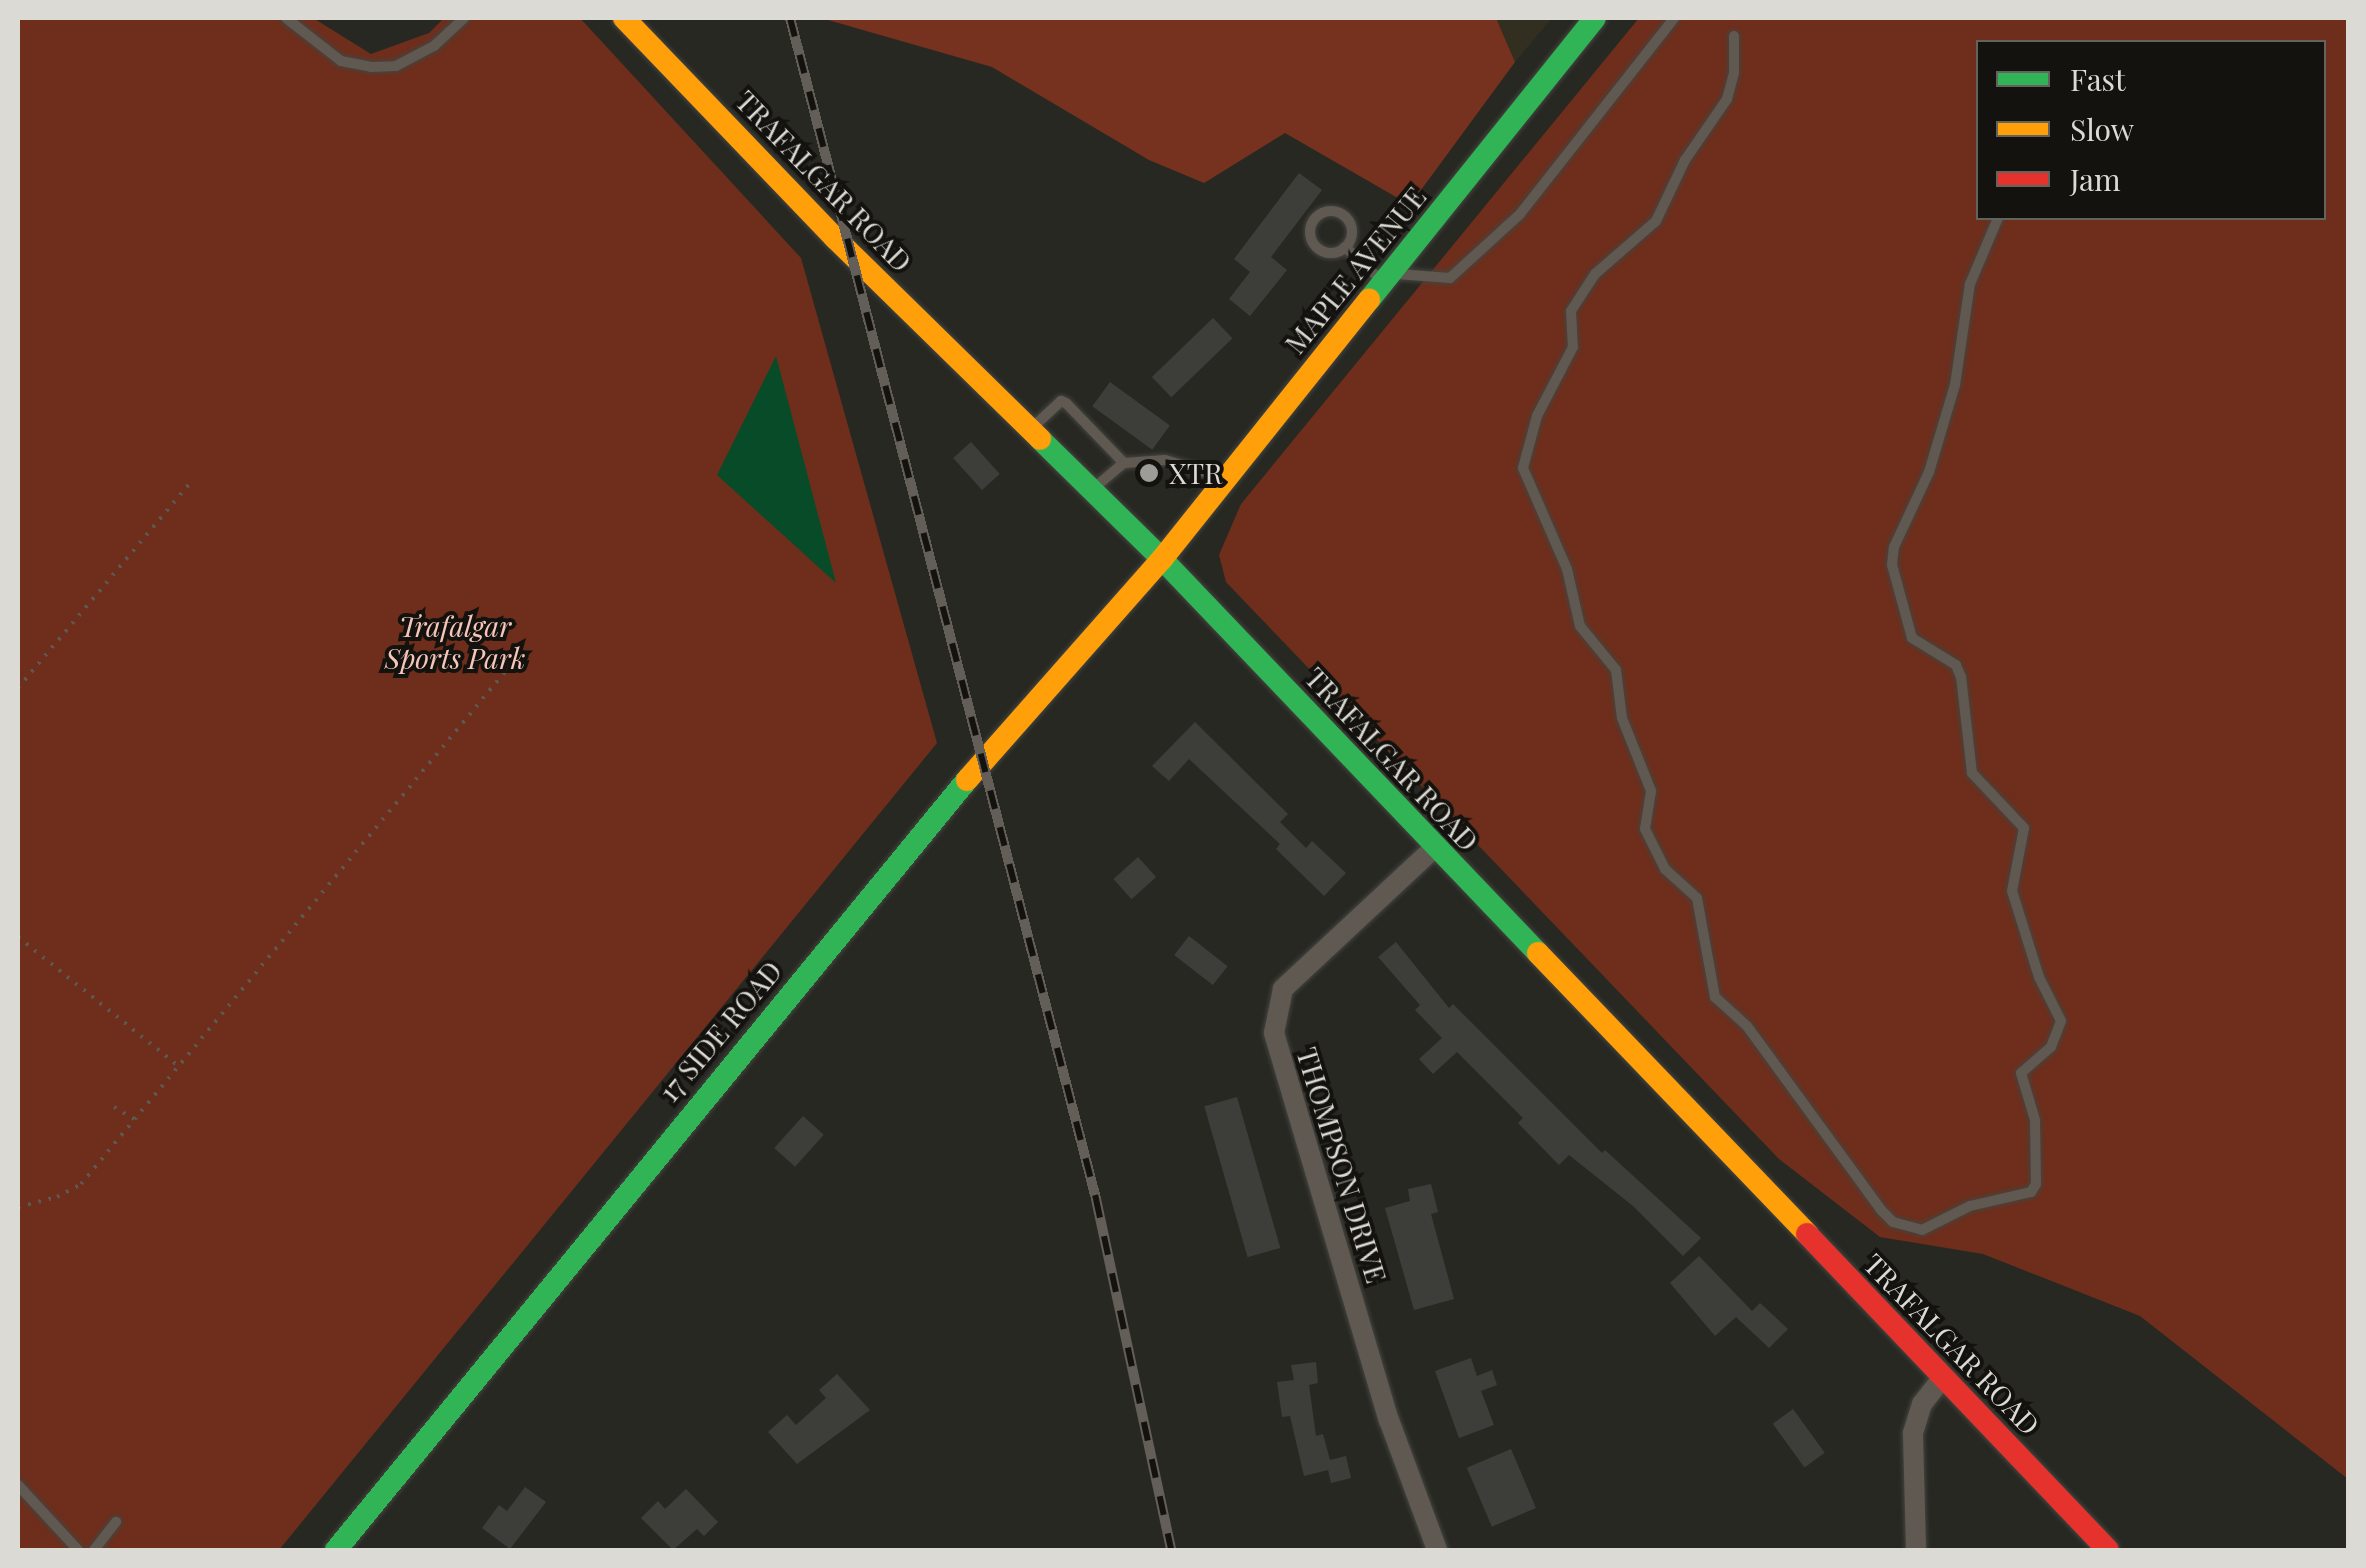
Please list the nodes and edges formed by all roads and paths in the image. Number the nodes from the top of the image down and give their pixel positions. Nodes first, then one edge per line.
1 (286, 18) edge
2 (624, 18) edge
3 (1595, 18) edge
4 (1674, 18) edge
5 (457, 20) edge
6 (1734, 36) dead end
7 (1997, 220) edge
8 (1344, 247) junction
9 (1388, 277) junction
10 (1030, 430) junction
11 (1124, 463) junction
12 (1226, 479) junction
13 (192, 481) dead end
14 (1092, 490) junction
15 (1162, 559) junction
16 (513, 662) dead end
17 (18, 688) edge
18 (1434, 848) junction
19 (18, 937) edge
20 (177, 1065) junction
21 (114, 1108) dead end
22 (136, 1120) junction
23 (18, 1206) edge
24 (1943, 1377) junction
25 (18, 1485) edge
26 (116, 1522) dead end
27 (78, 1550) edge
28 (94, 1550) edge
29 (336, 1550) edge
30 (1437, 1550) edge
31 (1916, 1550) edge
32 (2108, 1550) edge

1 - 5 lane
2 - 10 main road, TRAFALGAR ROAD
3 - 9 main road, MAPLE AVENUE
4 - 9 lane
6 - 7 lane
8 - 8 lane
8 - 9 lane
9 - 12 main road, MAPLE AVENUE
10 - 11 lane
10 - 14 main road, TRAFALGAR ROAD
11 - 12 lane
11 - 14 lane
12 - 15 main road, MAPLE AVENUE
13 - 17 path
14 - 15 main road, TRAFALGAR ROAD
15 - 18 main road, TRAFALGAR ROAD
15 - 29 main road, 17 SIDE ROAD
16 - 20 path
18 - 24 main road, TRAFALGAR ROAD
18 - 30 street, THOMPSON DRIVE
19 - 20 path
20 - 22 path
21 - 22 path
22 - 23 path
24 - 31 street
24 - 32 main road, TRAFALGAR ROAD
25 - 27 lane
26 - 28 lane

